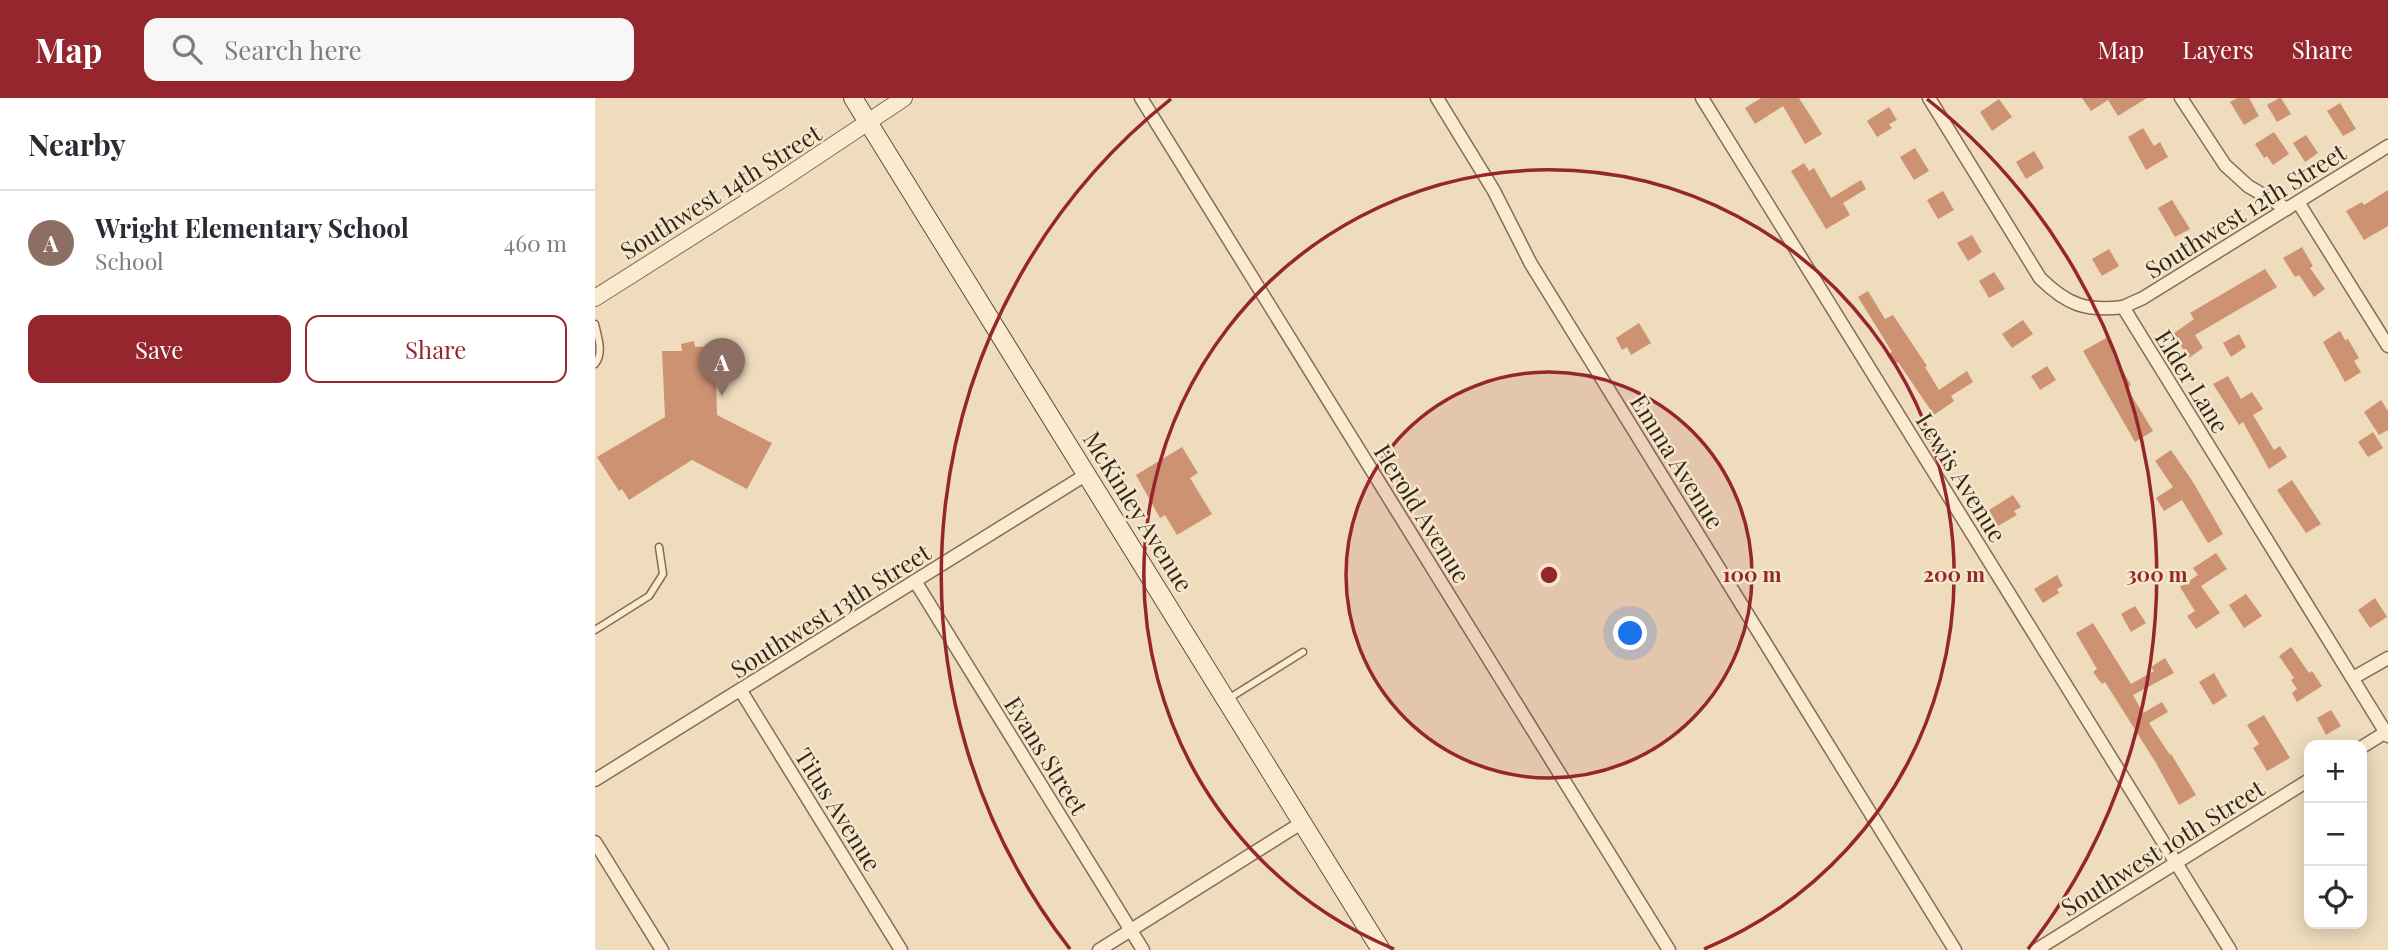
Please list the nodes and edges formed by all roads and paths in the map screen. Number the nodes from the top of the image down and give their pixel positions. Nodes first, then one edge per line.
1 (853, 98) edge
2 (904, 98) edge
3 (1141, 98) edge
4 (1437, 98) edge
5 (1703, 98) edge
6 (1929, 98) edge
7 (2181, 98) edge
8 (869, 123) junction
9 (2388, 146) edge
10 (2292, 205) junction
11 (595, 298) edge
12 (2123, 307) junction
13 (595, 324) edge
14 (2388, 346) edge
15 (595, 364) edge
16 (1087, 474) junction
17 (659, 547) dead end
18 (915, 581) junction
19 (595, 630) edge
20 (1303, 652) dead end
21 (2388, 658) edge
22 (2353, 678) junction
23 (741, 691) junction
24 (1227, 700) junction
25 (2387, 734) edge
26 (2367, 744) edge
27 (595, 780) edge
28 (2304, 783) edge
29 (1303, 822) junction
30 (595, 842) edge
31 (2176, 863) junction
32 (1131, 930) junction
33 (662, 950) edge
34 (901, 950) edge
35 (1100, 950) edge
36 (1143, 950) edge
37 (1381, 950) edge
38 (1668, 950) edge
39 (1955, 950) edge
40 (2036, 950) edge
41 (2229, 950) edge

1 - 8 main road, McKinley Avenue
2 - 8 street, Southwest 14th Street
3 - 38 street, Herold Avenue
4 - 39 street, Emma Avenue
5 - 31 street, Lewis Avenue
6 - 12 street
7 - 10 street
8 - 11 street, Southwest 14th Street
8 - 16 main road, McKinley Avenue
9 - 10 street, Southwest 12th Street
10 - 12 street, Southwest 12th Street
10 - 14 street
12 - 22 street, Elder Lane
13 - 15 lane
16 - 18 street, Southwest 13th Street
16 - 24 main road, McKinley Avenue
17 - 19 lane
18 - 23 street, Southwest 13th Street
18 - 32 street, Evans Street
20 - 24 lane
21 - 22 street
22 - 25 street, Elder Lane
23 - 27 street, Southwest 13th Street
23 - 34 street, Titus Avenue
24 - 29 main road, McKinley Avenue
25 - 26 street
28 - 31 street, Southwest 10th Street
29 - 32 street
29 - 37 main road, McKinley Avenue
30 - 33 street
31 - 40 street, Southwest 10th Street
31 - 41 street, Lewis Avenue
32 - 35 street
32 - 36 street, Evans Street

